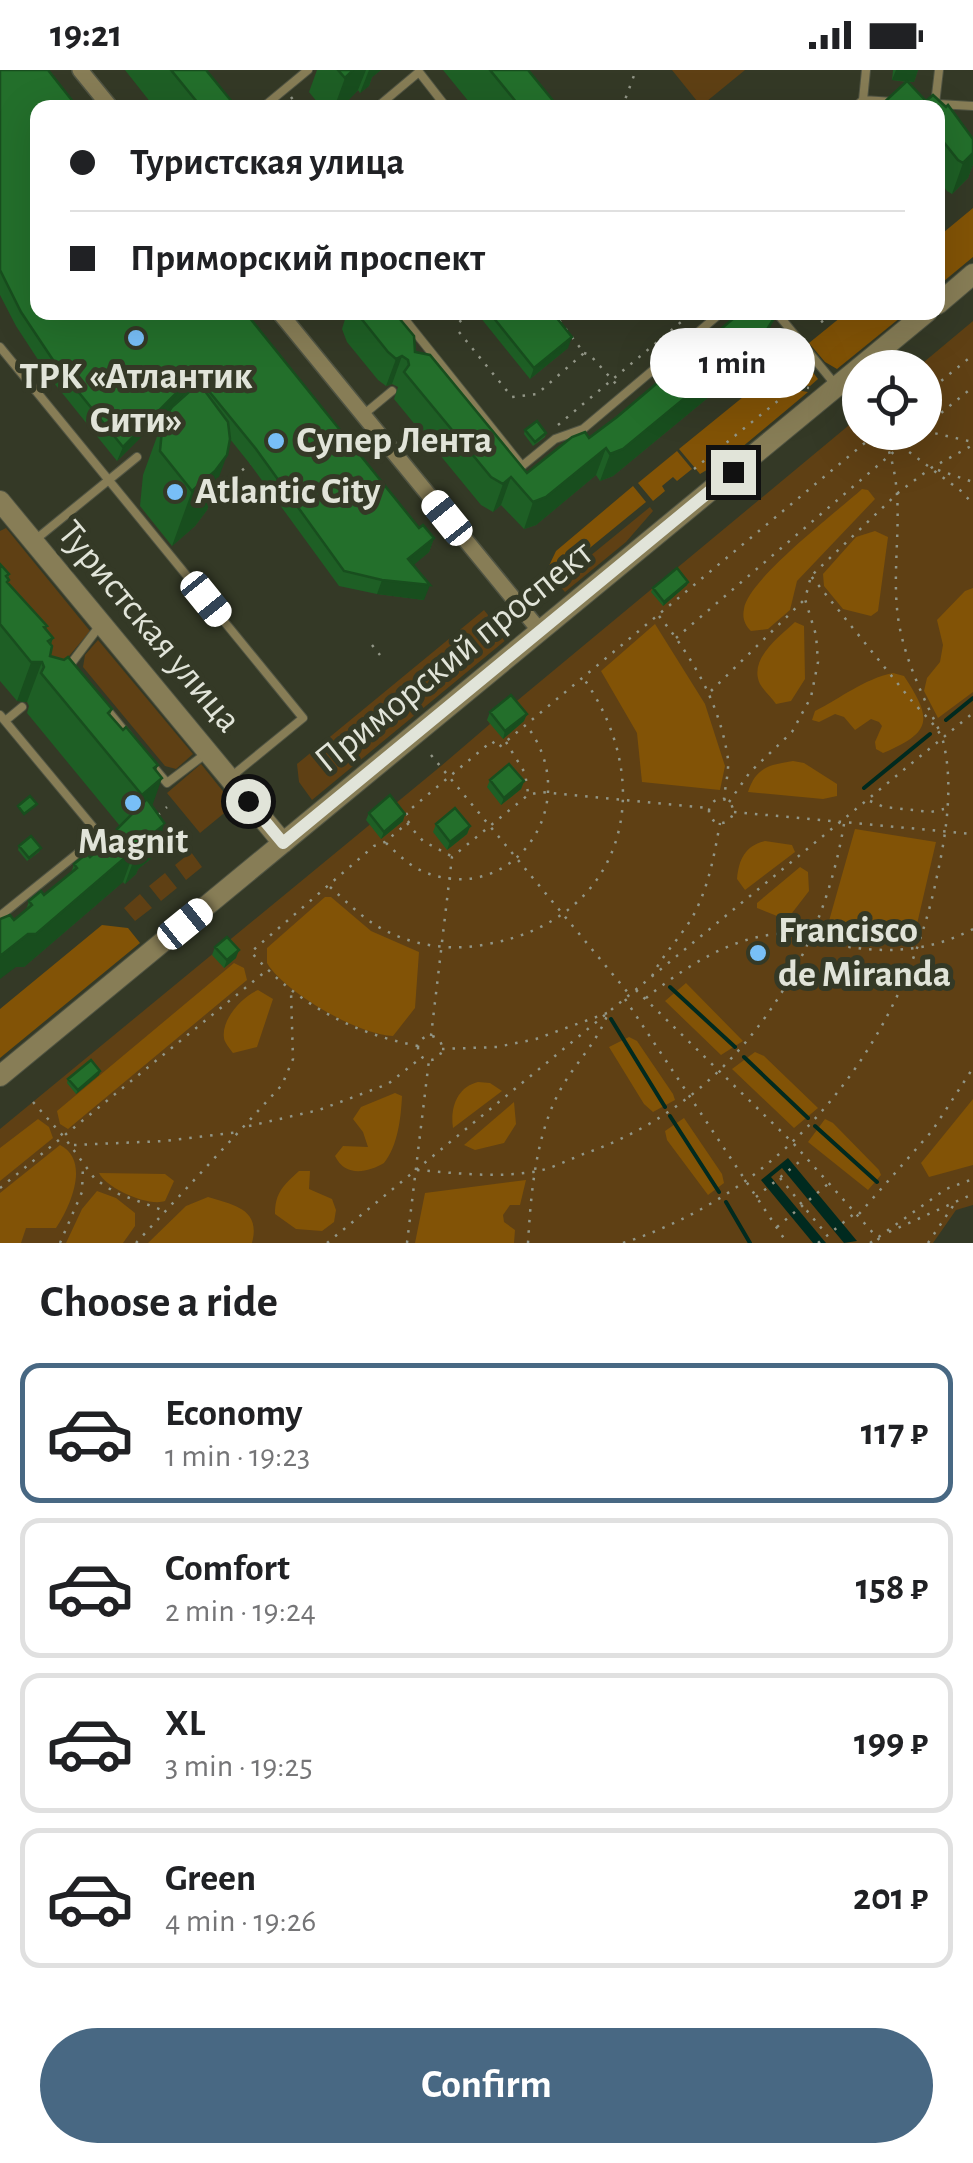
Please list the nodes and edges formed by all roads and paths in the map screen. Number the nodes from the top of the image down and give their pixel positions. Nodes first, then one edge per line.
1 (80, 70) edge
2 (308, 70) edge
3 (636, 70) edge
4 (866, 70) edge
5 (939, 70) edge
6 (104, 100) edge
7 (272, 100) edge
8 (385, 100) edge
9 (441, 100) edge
10 (625, 100) edge
11 (863, 100) edge
12 (935, 100) edge
13 (945, 105) edge
14 (973, 106) edge
15 (973, 274) edge
16 (945, 298) edge
17 (286, 320) edge
18 (405, 320) edge
19 (459, 320) edge
20 (559, 320) edge
21 (677, 320) edge
22 (713, 320) edge
23 (783, 320) edge
24 (821, 320) edge
25 (917, 320) edge
26 (824, 324) dead end
27 (465, 327) dead end
28 (459, 332) dead end
29 (0, 347) edge
30 (584, 353) junction
31 (973, 355) edge
32 (433, 356) junction
33 (422, 365) edge
34 (613, 380) junction
35 (942, 380) edge
36 (754, 381) dead end
37 (814, 385) dead end
38 (795, 387) junction
39 (837, 387) junction
40 (973, 387) edge
41 (392, 391) dead end
42 (625, 394) junction
43 (942, 413) edge
44 (363, 415) junction
45 (549, 432) edge
46 (942, 434) edge
47 (973, 444) edge
48 (859, 450) edge
49 (890, 450) edge
50 (895, 450) edge
51 (906, 450) edge
52 (892, 453) junction
53 (261, 455) edge
54 (136, 457) dead end
55 (932, 468) junction
56 (694, 469) dead end
57 (234, 477) dead end
58 (109, 480) junction
59 (973, 482) edge
60 (899, 492) junction
61 (973, 504) edge
62 (4, 512) edge
63 (34, 542) junction
64 (810, 576) junction
65 (804, 599) junction
66 (658, 615) junction
67 (102, 624) junction
68 (540, 631) junction
69 (676, 638) junction
70 (372, 645) dead end
71 (380, 655) dead end
72 (70, 665) junction
73 (59, 676) edge
74 (583, 678) junction
75 (82, 680) edge
76 (710, 692) junction
77 (94, 694) edge
78 (22, 707) dead end
79 (973, 713) edge
80 (2, 718) edge
81 (526, 725) junction
82 (942, 738) junction
83 (506, 742) junction
84 (208, 752) junction
85 (431, 754) dead end
86 (450, 776) junction
87 (229, 778) junction
88 (528, 794) junction
89 (550, 794) junction
90 (624, 800) junction
91 (869, 800) junction
92 (727, 801) junction
93 (167, 807) dead end
94 (709, 808) junction
95 (946, 808) junction
96 (734, 812) junction
97 (155, 818) edge
98 (844, 822) junction
99 (407, 823) junction
100 (720, 824) junction
101 (490, 826) junction
102 (946, 831) junction
103 (973, 834) edge
104 (385, 842) junction
105 (283, 843) junction
106 (452, 857) junction
107 (517, 858) junction
108 (449, 878) junction
109 (329, 886) junction
110 (0, 916) edge
111 (564, 916) junction
112 (973, 929) edge
113 (813, 936) junction
114 (442, 948) junction
115 (918, 950) junction
116 (267, 970) junction
117 (652, 978) junction
118 (291, 990) junction
119 (636, 990) junction
120 (630, 996) junction
121 (625, 999) junction
122 (645, 999) junction
123 (608, 1013) junction
124 (431, 1036) junction
125 (418, 1046) junction
126 (442, 1049) junction
127 (422, 1057) junction
128 (428, 1060) junction
129 (973, 1068) edge
130 (718, 1072) junction
131 (0, 1076) edge
132 (690, 1097) junction
133 (33, 1102) dead end
134 (248, 1126) junction
135 (241, 1132) junction
136 (64, 1136) junction
137 (793, 1143) junction
138 (70, 1146) junction
139 (805, 1157) junction
140 (84, 1164) junction
141 (416, 1170) junction
142 (536, 1172) junction
143 (780, 1178) junction
144 (973, 1179) edge
145 (744, 1183) junction
146 (830, 1184) junction
147 (0, 1188) edge
148 (973, 1194) edge
149 (755, 1198) junction
150 (957, 1201) junction
151 (803, 1205) junction
152 (163, 1211) junction
153 (857, 1214) junction
154 (776, 1228) junction
155 (827, 1235) junction
156 (878, 1237) junction
157 (60, 1243) edge
158 (136, 1243) edge
159 (327, 1243) edge
160 (408, 1243) edge
161 (528, 1243) edge
162 (623, 1243) edge
163 (787, 1243) edge
164 (818, 1243) edge
165 (870, 1243) edge
166 (882, 1243) edge
167 (928, 1243) edge

1 - 6 street
2 - 7 lane
3 - 10 path
4 - 11 lane
5 - 12 lane
8 - 9 lane
13 - 14 lane
15 - 16 street
17 - 44 street
18 - 32 lane
19 - 27 path
20 - 30 path
21 - 34 path
22 - 42 lane
23 - 39 lane
24 - 26 path
25 - 39 street, Приморский проспект
28 - 30 path
29 - 58 lane
30 - 34 path
31 - 35 path
32 - 33 lane
32 - 42 lane
34 - 42 path
34 - 45 path
36 - 38 path
37 - 38 path
38 - 56 path
39 - 68 street, Приморский проспект
40 - 43 path
41 - 44 lane
44 - 68 street
46 - 47 path
47 - 55 path
48 - 66 path
49 - 52 path
50 - 52 path
51 - 55 path
52 - 60 path
52 - 69 path
53 - 57 path
54 - 58 lane
55 - 59 path
55 - 60 path
55 - 61 path
58 - 63 lane
58 - 87 lane
60 - 64 path
60 - 82 path
62 - 63 street, Туристская улица
63 - 67 street, Туристская улица
64 - 65 path
64 - 82 path
65 - 76 path
65 - 92 path
66 - 69 path
66 - 74 path
67 - 72 lane
67 - 84 street, Туристская улица
68 - 105 street, Приморский проспект
69 - 76 path
70 - 71 path
72 - 73 lane
72 - 75 lane
74 - 81 path
74 - 90 path
76 - 92 path
77 - 84 lane
78 - 80 lane
79 - 82 path
80 - 110 lane
81 - 83 path
81 - 89 path
82 - 91 path
82 - 95 path
83 - 86 path
83 - 88 path
84 - 87 street, Туристская улица
85 - 86 path
86 - 99 path
86 - 101 path
87 - 105 street, Туристская улица
88 - 89 path
88 - 101 path
89 - 90 path
89 - 107 path
90 - 94 path
90 - 111 path
91 - 95 path
91 - 98 path
92 - 94 path
92 - 96 path
93 - 97 path
94 - 100 path
95 - 102 path
96 - 98 path
96 - 100 path
98 - 102 path
98 - 113 path
98 - 117 path
99 - 104 path
99 - 106 path
100 - 117 path
101 - 106 path
101 - 107 path
102 - 103 path
102 - 115 path
104 - 108 path
104 - 109 path
105 - 131 street, Приморский проспект
106 - 108 path
107 - 108 path
107 - 111 path
108 - 114 path
109 - 114 path
109 - 116 path
111 - 114 path
111 - 120 path
112 - 115 path
113 - 115 path
113 - 122 path
113 - 130 path
114 - 124 path
115 - 137 path
116 - 118 path
116 - 136 path
117 - 119 path
118 - 125 path
118 - 134 path
119 - 120 path
119 - 122 path
120 - 121 path
121 - 123 path
121 - 132 path
122 - 130 path
123 - 126 path
123 - 141 path
123 - 142 path
124 - 125 path
124 - 126 path
125 - 127 path
126 - 128 path
127 - 128 path
127 - 134 path
128 - 141 path
129 - 153 path
130 - 132 path
130 - 137 path
132 - 142 path
132 - 145 path
133 - 136 path
134 - 135 path
135 - 138 path
135 - 152 path
136 - 138 path
136 - 147 path
137 - 139 path
137 - 145 path
138 - 140 path
139 - 143 path
139 - 146 path
140 - 152 path
140 - 157 path
141 - 142 path
141 - 159 path
141 - 160 path
142 - 161 path
143 - 149 path
143 - 151 path
144 - 156 path
145 - 149 path
145 - 162 path
146 - 151 path
146 - 153 path
148 - 150 path
149 - 154 path
150 - 156 path
150 - 167 path
151 - 154 path
151 - 155 path
152 - 158 path
153 - 155 path
153 - 156 path
154 - 163 path
155 - 164 path
156 - 165 path
156 - 166 path

